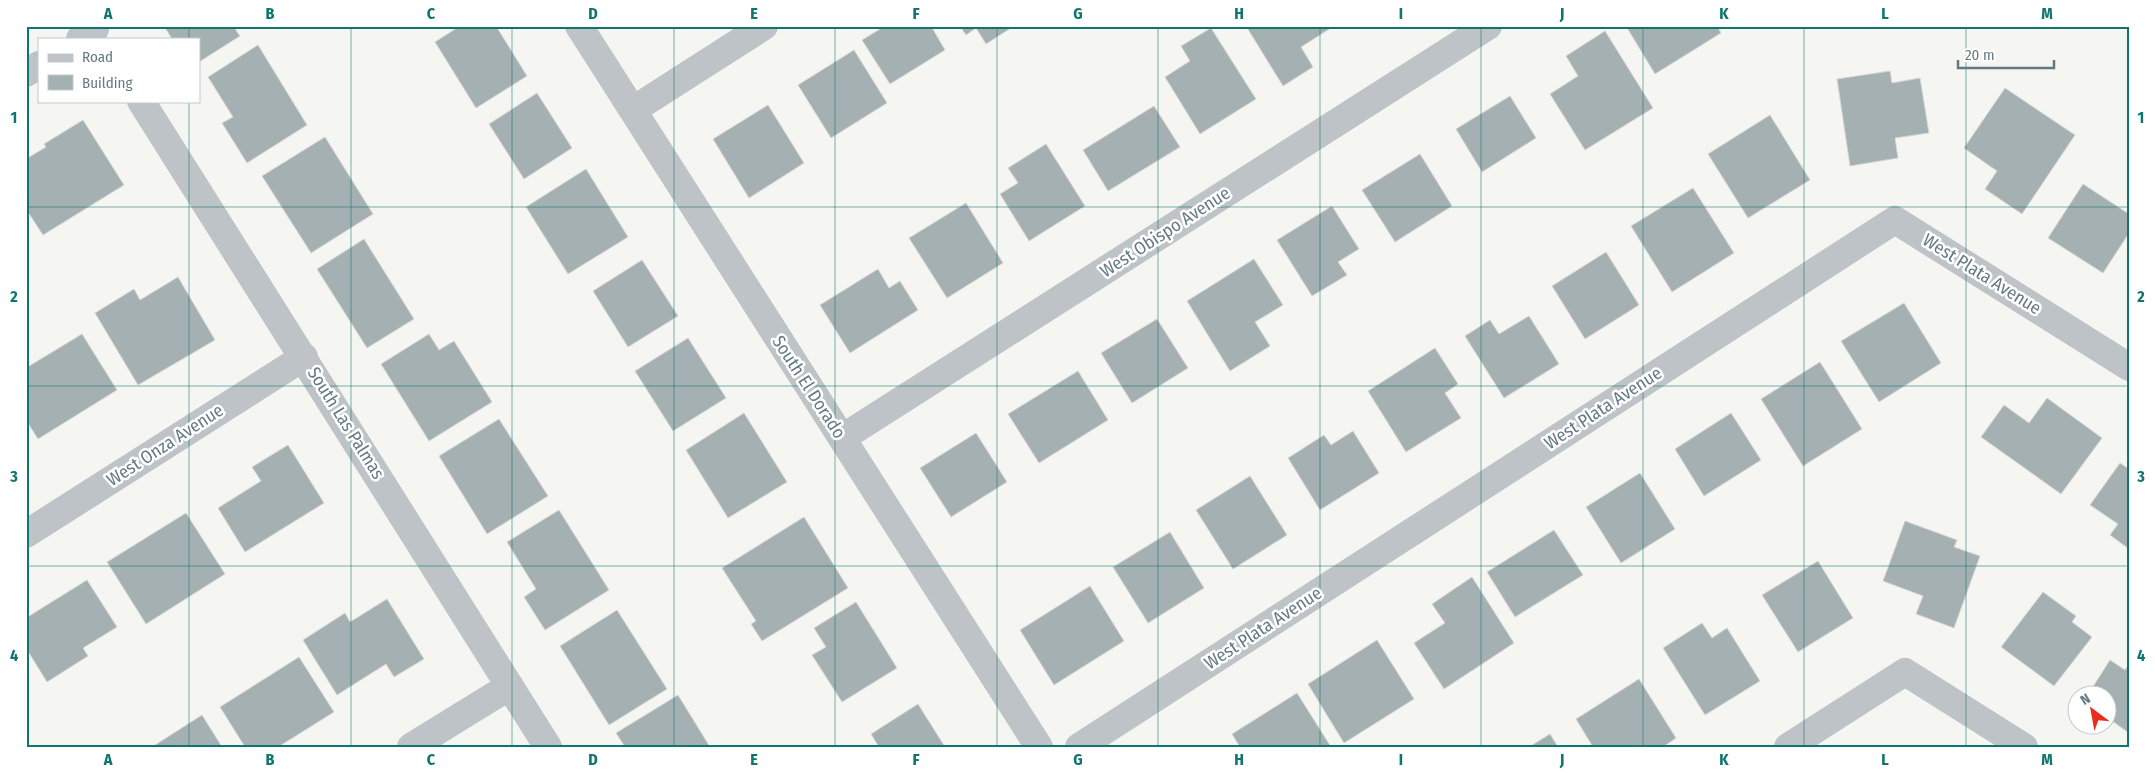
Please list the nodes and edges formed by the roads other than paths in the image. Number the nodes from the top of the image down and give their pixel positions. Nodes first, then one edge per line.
1 (580, 26) edge
2 (764, 26) edge
3 (1488, 26) edge
4 (38, 66) edge
5 (26, 73) edge
6 (142, 102) edge
7 (633, 110) junction
8 (304, 357) junction
9 (2129, 367) edge
10 (842, 438) junction
11 (26, 534) edge
12 (510, 686) junction
13 (411, 747) edge
14 (548, 747) edge
15 (1040, 747) edge
16 (1079, 747) edge
17 (1788, 747) edge
18 (2024, 747) edge

1 - 7 street, South El Dorado
2 - 7 street
3 - 10 street, West Obispo Avenue
4 - 5 street
6 - 8 street, South Las Palmas
7 - 10 street, South El Dorado
8 - 11 street, West Onza Avenue
8 - 12 street, South Las Palmas
9 - 16 street, West Plata Avenue
10 - 15 street, South El Dorado
12 - 13 street
12 - 14 street, South Las Palmas
17 - 18 street

